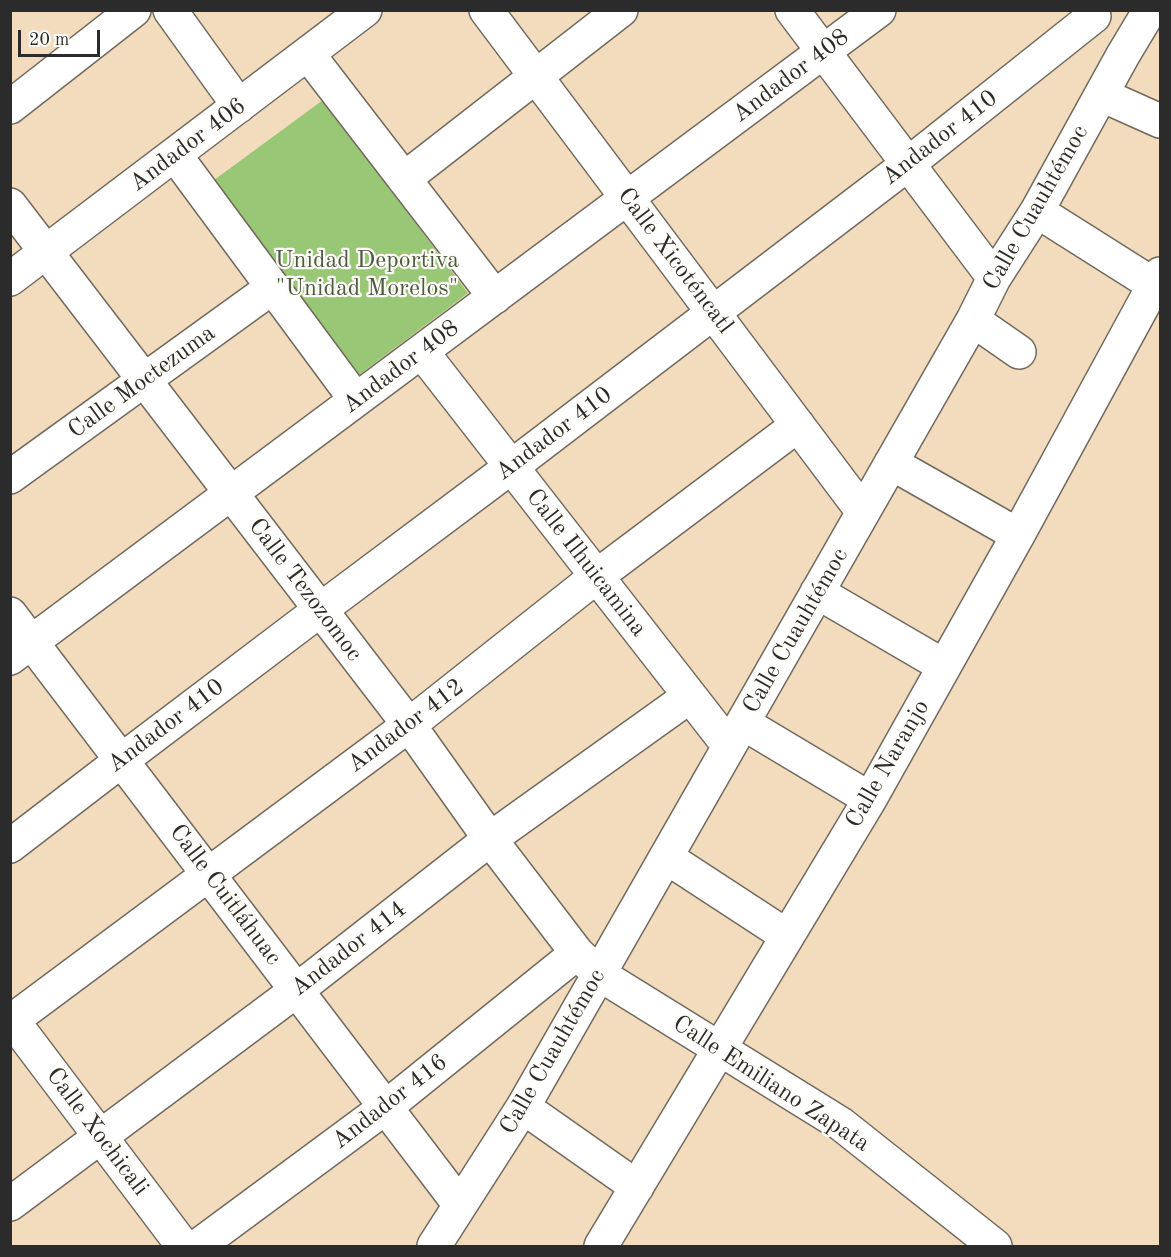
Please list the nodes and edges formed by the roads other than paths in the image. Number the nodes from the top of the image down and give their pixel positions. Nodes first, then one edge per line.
1 (134, 10) edge
2 (170, 10) edge
3 (365, 10) edge
4 (486, 10) edge
5 (621, 10) edge
6 (792, 10) edge
7 (879, 10) edge
8 (1150, 10) edge
9 (1092, 13) edge
10 (824, 52) junction
11 (308, 54) junction
12 (1123, 55) junction
13 (536, 76) junction
14 (1102, 95) junction
15 (239, 106) junction
16 (10, 107) edge
17 (1161, 121) edge
18 (175, 155) junction
19 (908, 164) junction
20 (404, 179) junction
21 (627, 198) junction
22 (10, 205) edge
23 (1037, 212) junction
24 (46, 252) junction
25 (994, 278) junction
26 (10, 279) edge
27 (1157, 279) edge
28 (273, 287) junction
29 (495, 297) junction
30 (714, 312) junction
31 (973, 320) junction
32 (422, 352) junction
33 (1019, 352) dead end
34 (144, 380) junction
35 (357, 400) junction
36 (798, 425) junction
37 (891, 463) junction
38 (511, 467) junction
39 (10, 477) edge
40 (231, 493) junction
41 (863, 512) junction
42 (1018, 535) junction
43 (597, 576) junction
44 (818, 592) junction
45 (320, 610) junction
46 (10, 614) edge
47 (21, 650) edge
48 (944, 666) junction
49 (690, 696) junction
50 (409, 725) junction
51 (736, 734) junction
52 (122, 760) junction
53 (870, 799) junction
54 (490, 839) junction
55 (10, 846) edge
56 (666, 857) junction
57 (208, 874) junction
58 (787, 936) junction
59 (588, 963) junction
60 (297, 990) junction
61 (11, 1020) edge
62 (720, 1049) junction
63 (386, 1107) junction
64 (523, 1107) junction
65 (101, 1136) junction
66 (637, 1187) junction
67 (10, 1204) edge
68 (460, 1205) junction
69 (183, 1246) edge
70 (198, 1246) edge
71 (434, 1246) edge
72 (601, 1246) edge
73 (995, 1246) edge

1 - 16 street
2 - 15 street
3 - 11 street, Andador 406
4 - 13 street, Calle Xicoténcatl
5 - 13 street
6 - 10 street
7 - 10 street, Andador 408
8 - 12 street, Calle Cuauhtémoc
9 - 12 street
9 - 19 street, Andador 410
10 - 19 street
10 - 21 street, Andador 408
11 - 15 street, Andador 406
11 - 20 street
12 - 14 street, Calle Cuauhtémoc
13 - 20 street
13 - 21 street, Calle Xicoténcatl
14 - 17 street
14 - 23 street, Calle Cuauhtémoc
15 - 18 street, Andador 406
18 - 24 street, Andador 406
18 - 28 street
19 - 25 street
19 - 30 street, Andador 410
20 - 29 street
21 - 29 street, Andador 408
21 - 30 street, Calle Xicoténcatl
22 - 24 street, Calle Tezozomoc
23 - 25 street, Calle Cuauhtémoc
23 - 27 street
24 - 26 street, Andador 406
24 - 34 street, Calle Tezozomoc
25 - 31 street, Calle Cuauhtémoc
27 - 42 street, Calle Naranjo
28 - 34 street, Calle Moctezuma
28 - 35 street
29 - 32 street, Andador 408
30 - 36 street, Calle Xicoténcatl
30 - 38 street, Andador 410
31 - 33 street
31 - 37 street, Calle Cuauhtémoc
32 - 35 street, Andador 408
32 - 38 street, Calle Ilhuicamina
34 - 39 street, Calle Moctezuma
34 - 40 street, Calle Tezozomoc
35 - 40 street, Andador 408
36 - 41 street, Calle Xicoténcatl
36 - 43 street, Andador 412
37 - 41 street, Calle Cuauhtémoc
37 - 42 street
38 - 43 street, Calle Ilhuicamina
38 - 45 street, Andador 410
40 - 45 street, Calle Tezozomoc
40 - 47 street, Andador 408
41 - 44 street, Calle Cuauhtémoc
42 - 48 street, Calle Naranjo
43 - 49 street, Calle Ilhuicamina
43 - 50 street, Andador 412
44 - 48 street
44 - 51 street, Calle Cuauhtémoc
45 - 50 street, Calle Tezozomoc
45 - 52 street, Andador 410
46 - 47 street, Calle Cuitláhuac
47 - 52 street, Calle Cuitláhuac
48 - 53 street, Calle Naranjo
49 - 51 street, Calle Ilhuicamina
49 - 54 street, Andador 414
50 - 54 street, Calle Tezozomoc
50 - 57 street, Andador 412
51 - 53 street
51 - 56 street, Calle Cuauhtémoc
52 - 55 street, Andador 410
52 - 57 street, Calle Cuitláhuac
53 - 58 street, Calle Naranjo
54 - 59 street, Calle Tezozomoc
54 - 60 street, Andador 414
56 - 58 street
56 - 59 street, Calle Cuauhtémoc
57 - 60 street, Calle Cuitláhuac
57 - 61 street, Andador 412
58 - 62 street, Calle Naranjo
59 - 62 street, Calle Emiliano Zapata
59 - 63 street, Andador 416
59 - 64 street, Calle Cuauhtémoc
60 - 63 street, Calle Cuitláhuac
60 - 65 street, Andador 414
61 - 65 street, Calle Xochicali
62 - 66 street, Calle Naranjo
62 - 73 street, Calle Emiliano Zapata
63 - 68 street, Calle Cuitláhuac
63 - 70 street, Andador 416
64 - 66 street
64 - 68 street, Calle Cuauhtémoc
65 - 67 street, Andador 414
65 - 69 street, Calle Xochicali
66 - 72 street, Calle Naranjo
68 - 71 street, Calle Cuauhtémoc

